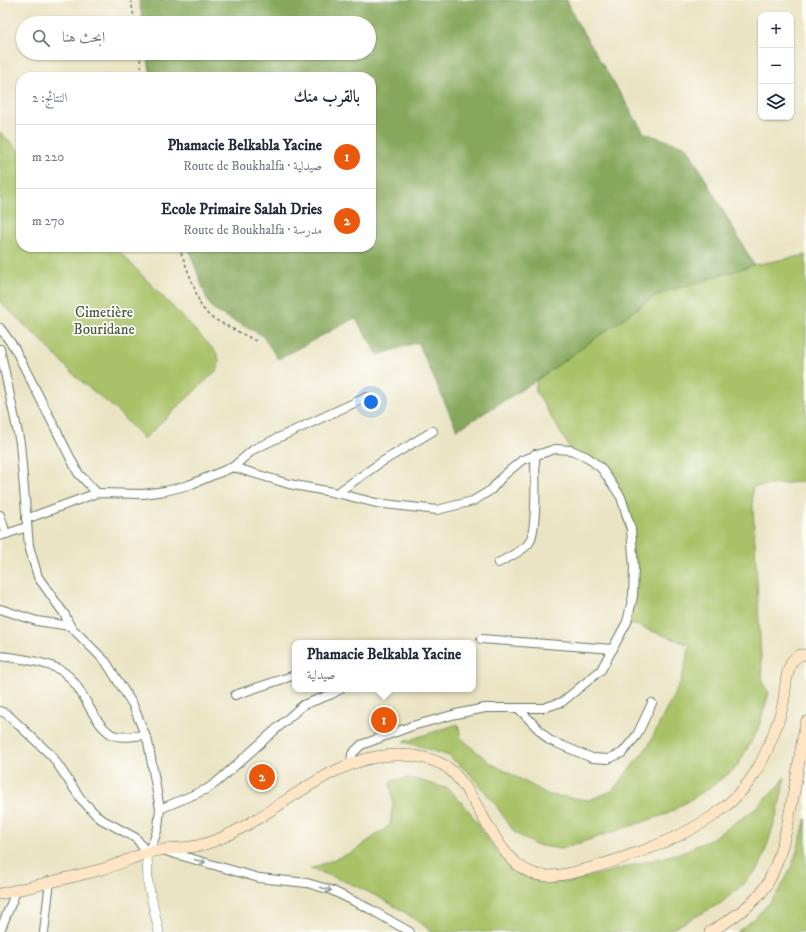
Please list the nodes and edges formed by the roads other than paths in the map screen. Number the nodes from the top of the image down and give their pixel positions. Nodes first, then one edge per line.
1 (0, 328) edge
2 (0, 349) edge
3 (367, 396) dead end
4 (433, 431) dead end
5 (535, 454) junction
6 (233, 467) junction
7 (97, 493) junction
8 (337, 493) junction
9 (0, 515) edge
10 (27, 523) junction
11 (3, 535) edge
12 (498, 563) dead end
13 (0, 609) edge
14 (70, 626) junction
15 (481, 639) dead end
16 (613, 649) junction
17 (806, 655) edge
18 (0, 656) edge
19 (292, 675) edge
20 (336, 692) edge
21 (235, 695) dead end
22 (652, 703) dead end
23 (519, 709) junction
24 (0, 711) edge
25 (806, 722) edge
26 (145, 735) junction
27 (351, 765) junction
28 (160, 809) junction
29 (162, 850) junction
30 (147, 853) junction
31 (50, 881) junction
32 (17, 890) junction
33 (0, 894) edge
34 (0, 931) edge
35 (44, 932) edge
36 (159, 932) edge
37 (410, 932) edge
38 (710, 932) edge

1 - 7 street
2 - 10 street
3 - 6 street
4 - 8 street
5 - 8 street
5 - 12 street
5 - 16 street
6 - 7 street
6 - 8 street
7 - 10 street
9 - 11 street
10 - 11 street
10 - 14 street
13 - 14 street
14 - 26 street
15 - 16 street
16 - 23 street
17 - 27 main road
18 - 26 street
19 - 21 street
20 - 28 street
22 - 23 street
23 - 27 street
24 - 30 street
25 - 38 main road
26 - 28 street
27 - 29 main road
28 - 30 street
29 - 30 main road
29 -> 37 street
30 - 31 main road
30 - 36 street
31 - 32 main road
31 - 35 street
32 - 33 main road
32 - 34 street

